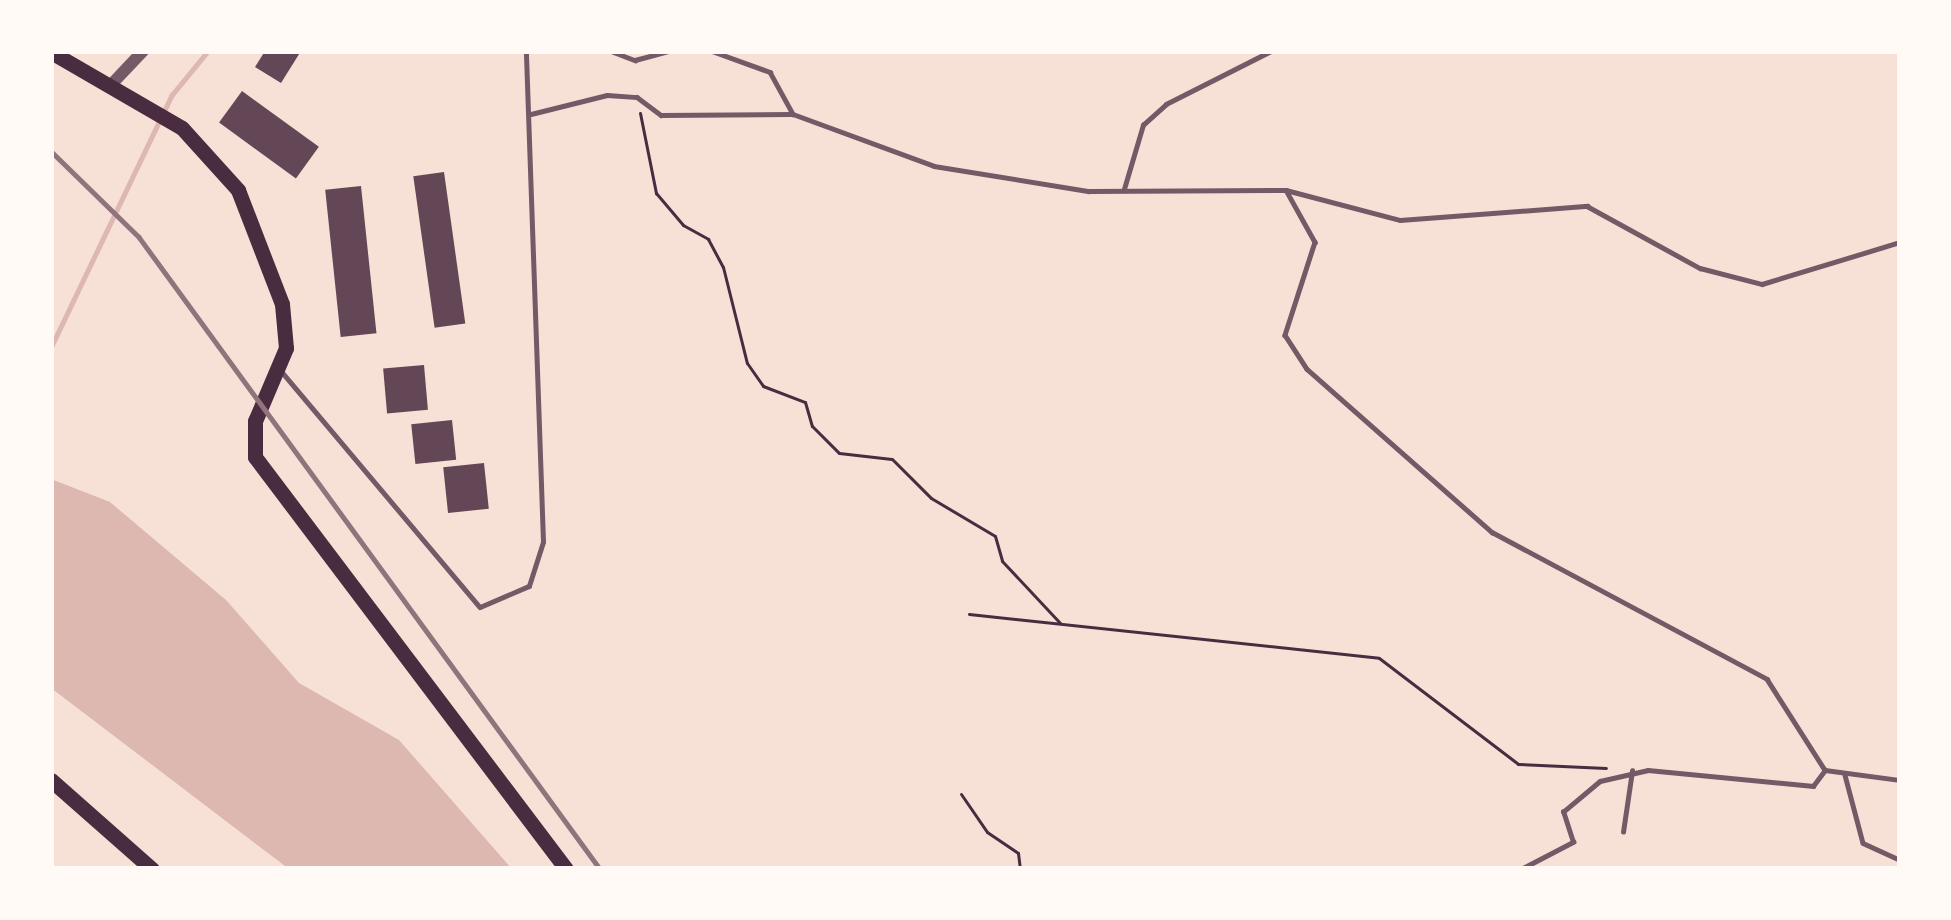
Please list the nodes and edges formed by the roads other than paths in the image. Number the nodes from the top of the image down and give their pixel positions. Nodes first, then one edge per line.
1 (142, 51) edge
2 (526, 51) edge
3 (611, 51) edge
4 (669, 51) edge
5 (712, 51) edge
6 (1271, 51) edge
7 (51, 52) edge
8 (109, 87) junction
9 (531, 114) junction
10 (793, 114) junction
11 (1124, 189) junction
12 (1286, 190) junction
13 (1900, 242) edge
14 (282, 372) junction
15 (1825, 770) junction
16 (1632, 771) junction
17 (1845, 775) junction
18 (51, 780) edge
19 (1900, 780) edge
20 (1623, 832) dead end
21 (1900, 860) edge
22 (152, 869) edge
23 (566, 869) edge
24 (1521, 869) edge

1 - 8 street
2 - 9 lane
3 - 4 lane
5 - 10 lane
6 - 11 lane
7 - 8 main road
8 - 14 main road
9 - 10 lane
9 - 14 lane
10 - 11 lane
11 - 12 lane
12 - 13 lane
12 - 15 lane
14 - 23 main road
15 - 16 lane
15 - 17 lane
16 - 20 lane
16 - 24 lane
17 - 19 lane
17 - 21 lane
18 - 22 main road

